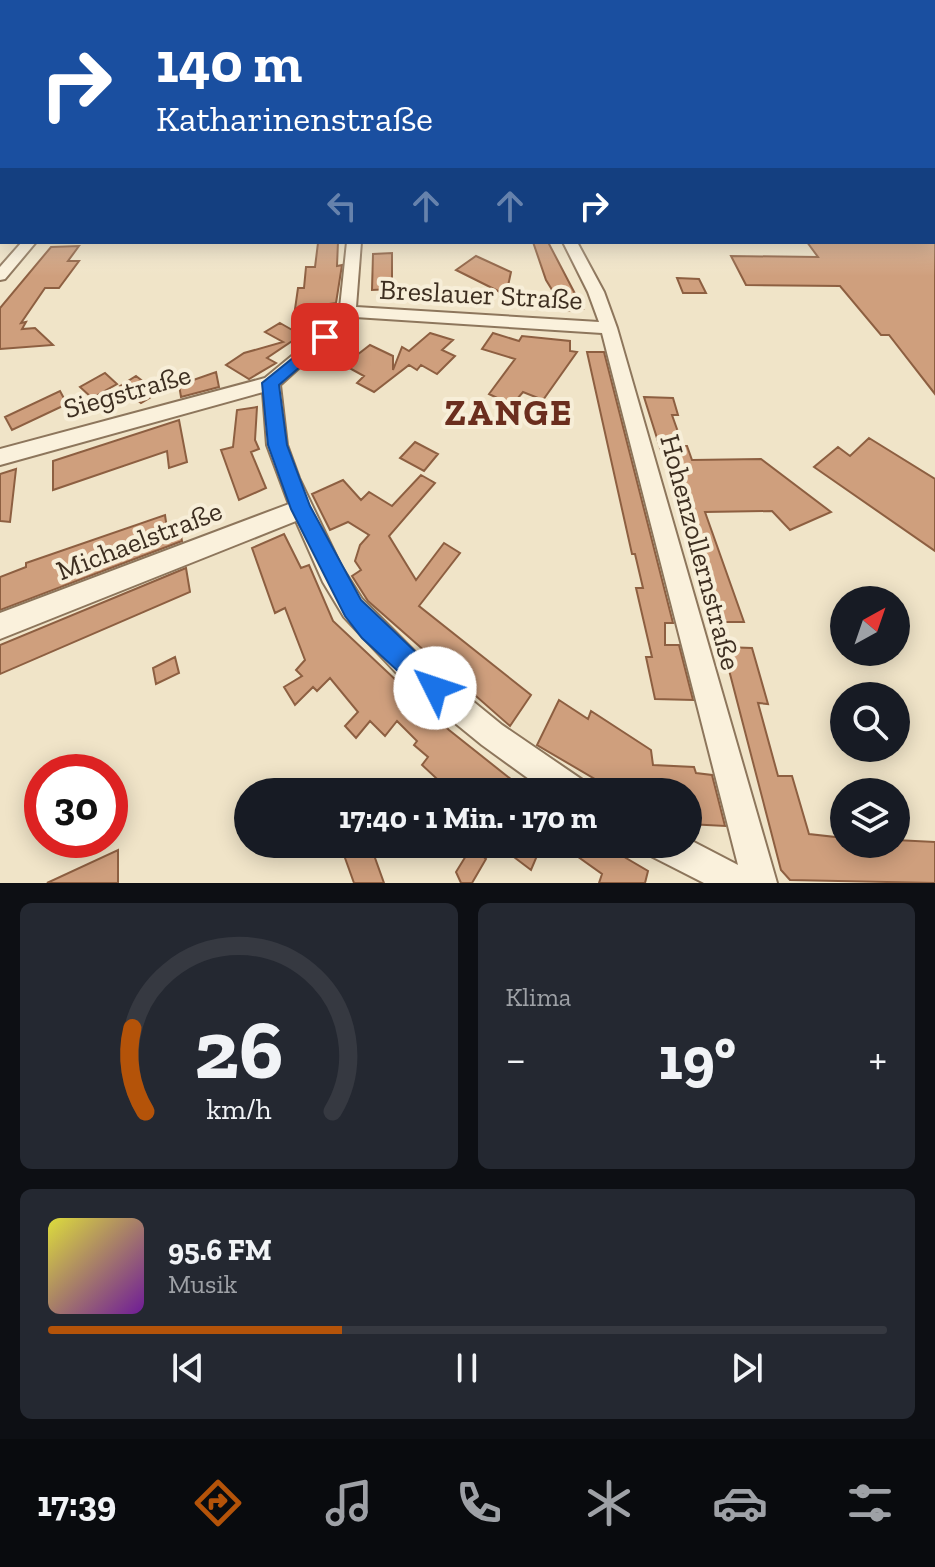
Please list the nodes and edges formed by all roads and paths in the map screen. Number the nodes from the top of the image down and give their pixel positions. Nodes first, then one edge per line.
1 (27, 244) edge
2 (354, 244) edge
3 (571, 244) edge
4 (0, 276) edge
5 (350, 312) junction
6 (609, 328) junction
7 (271, 383) junction
8 (0, 457) edge
9 (301, 509) junction
10 (0, 626) edge
11 (553, 778) edge
12 (690, 858) edge
13 (739, 883) edge
14 (760, 883) edge

1 - 4 street
2 - 5 street
3 - 6 street, Hohenzollernstraße
5 - 6 street, Breslauer Straße
5 - 7 street
6 - 14 street, Hohenzollernstraße
7 - 8 street, Siegstraße
7 - 9 street
9 - 10 street, Michaelstraße
9 - 11 street
12 - 13 street

